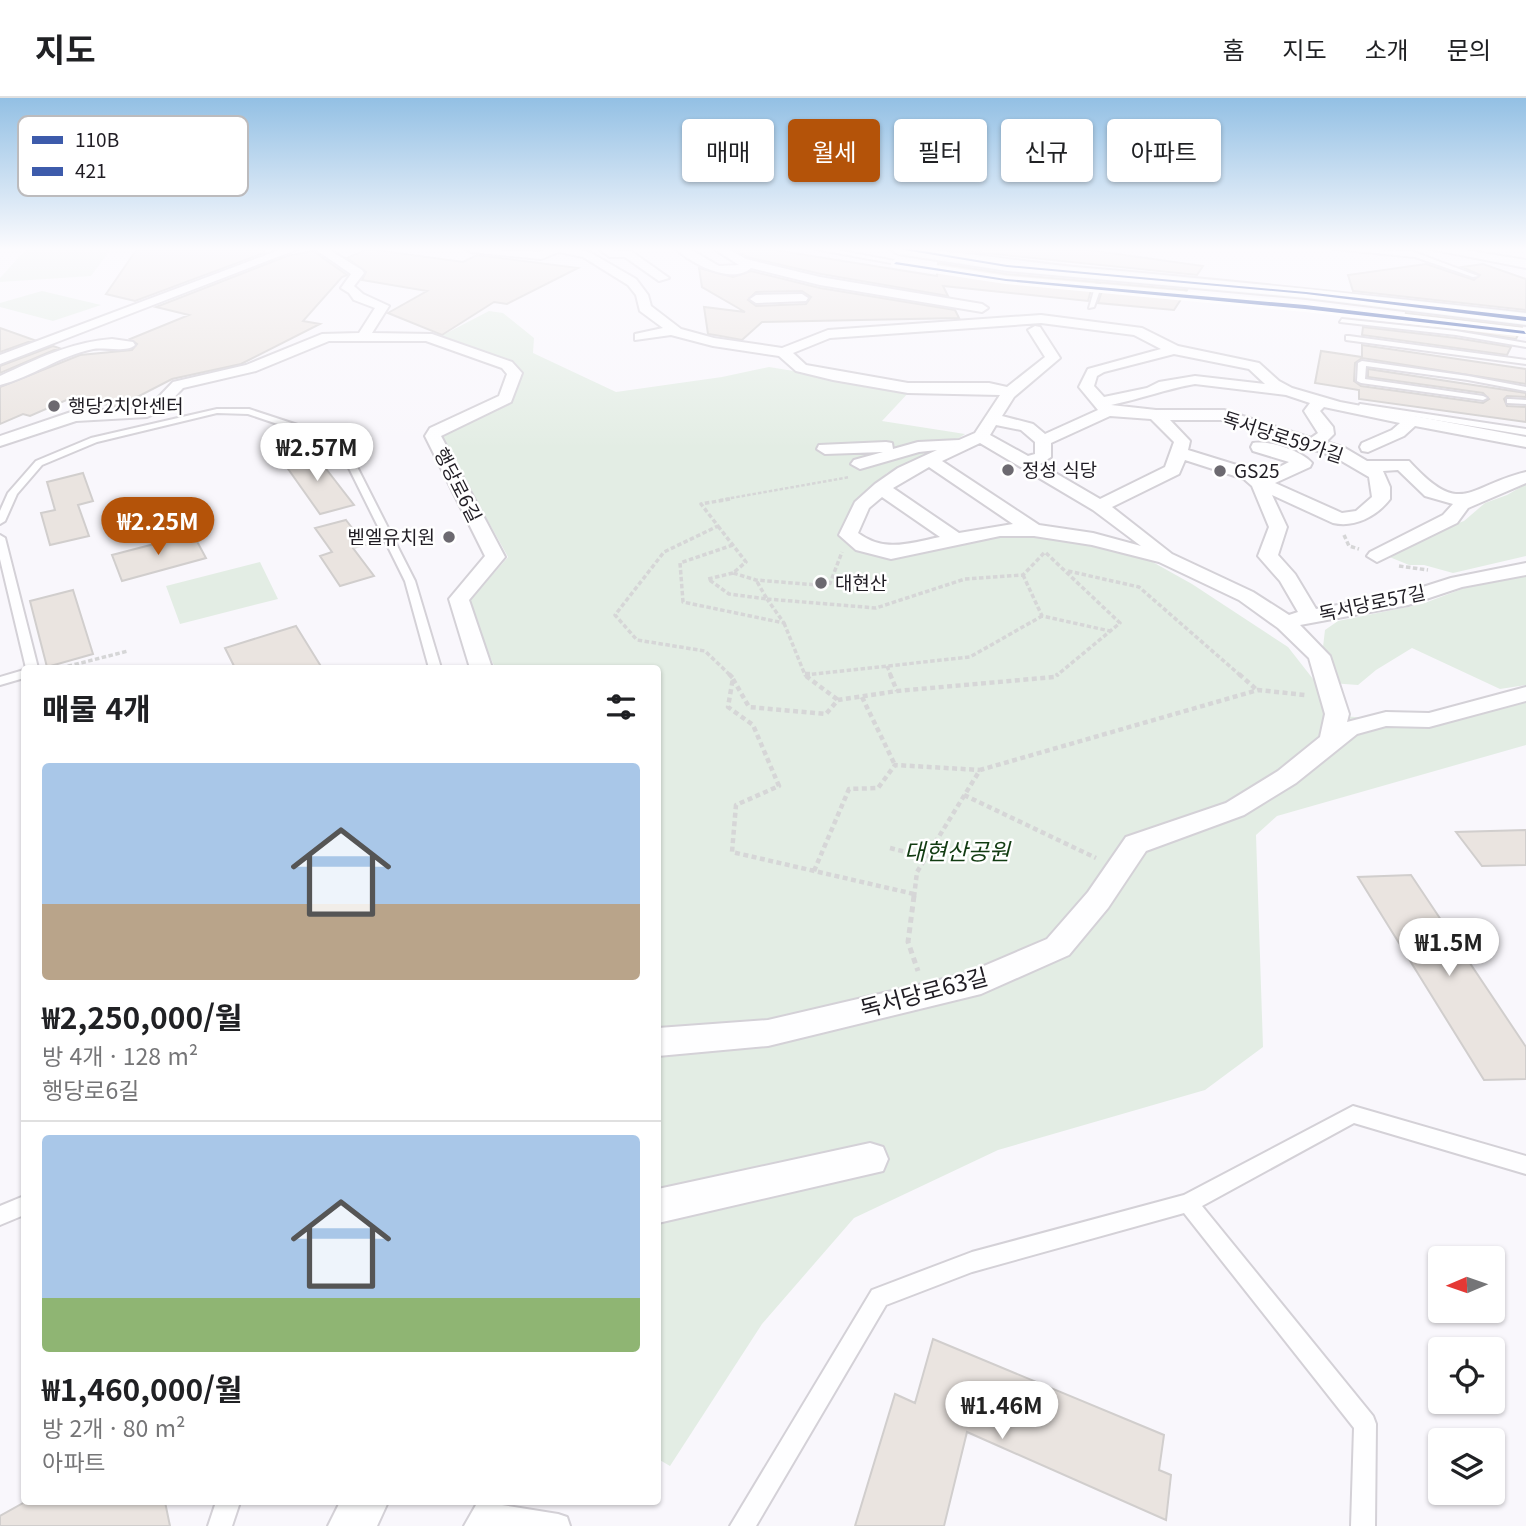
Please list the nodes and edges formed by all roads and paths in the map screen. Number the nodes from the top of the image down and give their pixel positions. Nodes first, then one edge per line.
1 (118, 316) edge
2 (377, 316) edge
3 (655, 316) edge
4 (1505, 316) edge
5 (1526, 318) edge
6 (1342, 321) dead end
7 (673, 330) junction
8 (1035, 330) dead end
9 (364, 335) junction
10 (640, 337) dead end
11 (1349, 338) dead end
12 (128, 345) dead end
13 (1526, 345) edge
14 (1174, 350) junction
15 (783, 352) junction
16 (1500, 357) junction
17 (0, 360) edge
18 (1063, 361) junction
19 (1526, 362) edge
20 (1093, 372) junction
21 (0, 381) edge
22 (1495, 383) junction
23 (1526, 389) edge
24 (1287, 391) junction
25 (1010, 392) junction
26 (1483, 398) dead end
27 (1320, 401) junction
28 (1510, 401) dead end
29 (1526, 402) edge
30 (1363, 406) dead end
31 (1103, 407) junction
32 (1156, 415) junction
33 (993, 419) junction
34 (1410, 422) junction
35 (1526, 432) edge
36 (973, 440) junction
37 (0, 441) edge
38 (1043, 441) junction
39 (1526, 442) edge
40 (1313, 444) junction
41 (918, 447) junction
42 (1259, 447) dead end
43 (1368, 447) dead end
44 (825, 449) dead end
45 (1181, 453) junction
46 (931, 461) junction
47 (1025, 463) junction
48 (860, 464) dead end
49 (1366, 466) junction
50 (1526, 477) edge
51 (849, 479) dead end
52 (1261, 484) junction
53 (881, 488) junction
54 (1469, 502) junction
55 (1099, 506) junction
56 (1340, 519) junction
57 (0, 521) edge
58 (718, 526) junction
59 (1034, 530) junction
60 (848, 535) junction
61 (1070, 535) junction
62 (0, 538) edge
63 (954, 538) junction
64 (733, 545) junction
65 (1045, 552) junction
66 (1377, 556) junction
67 (1166, 558) junction
68 (1526, 569) edge
69 (1067, 571) junction
70 (733, 573) junction
71 (1023, 575) junction
72 (756, 580) junction
73 (1458, 582) junction
74 (767, 599) junction
75 (1042, 616) junction
76 (1298, 620) junction
77 (784, 623) junction
78 (1111, 631) junction
79 (128, 651) dead end
80 (31, 665) edge
81 (73, 665) edge
82 (434, 665) edge
83 (480, 665) edge
84 (887, 666) junction
85 (21, 675) edge
86 (806, 675) junction
87 (733, 678) junction
88 (0, 681) edge
89 (1258, 690) junction
90 (897, 691) junction
91 (1526, 694) edge
92 (862, 696) junction
93 (1332, 697) junction
94 (838, 700) junction
95 (1331, 740) junction
96 (895, 765) junction
97 (980, 770) junction
98 (964, 794) junction
99 (890, 848) dead end
100 (926, 857) junction
101 (1119, 869) junction
102 (814, 871) junction
103 (914, 894) junction
104 (926, 995) junction
105 (661, 1042) edge
106 (870, 1158) dead end
107 (1526, 1165) edge
108 (1188, 1203) junction
109 (661, 1205) edge
110 (21, 1206) edge
111 (0, 1216) edge
112 (227, 1505) edge
113 (364, 1505) edge
114 (220, 1526) edge
115 (351, 1526) edge
116 (476, 1526) edge
117 (558, 1526) edge
118 (742, 1526) edge
119 (1363, 1526) edge

1 - 17 street
2 - 9 street
3 - 7 street
4 - 5 main road
6 - 13 lane
7 - 10 street
7 - 15 street
8 - 18 street
9 - 37 street, 행당로6길
9 - 83 street, 행당로6길
11 - 16 lane
12 - 21 street
14 - 15 street
14 - 20 street
14 - 24 street
15 - 25 street
16 - 19 lane
16 - 22 lane
18 - 20 street
18 - 25 street
20 - 31 street
22 - 23 lane
22 - 26 lane
24 - 27 street
24 - 31 street
25 - 33 street
27 - 34 street
27 - 40 street
28 - 29 lane
30 - 35 lane
31 - 32 street, 독서당로59가길
31 - 38 street
32 - 40 street, 독서당로59가길
32 - 45 street
33 - 36 street
33 - 38 street
34 - 39 street
34 - 43 street
36 - 41 street
36 - 46 street
36 - 47 street
38 - 47 street
40 - 49 street, 독서당로59가길
41 - 44 street
41 - 48 street
42 - 52 street, 독서당로59가길
45 - 52 street
45 - 55 street
46 - 53 street
46 - 59 street
47 - 55 street
49 - 54 street, 독서당로59가길
49 - 56 street, 독서당로59가길
50 - 54 street
51 - 58 path
52 - 56 street
52 - 76 street
53 - 60 street
53 - 63 street
54 - 66 street
55 - 67 street
56 - 66 path, 독서당로57길
57 - 82 lane
58 - 64 path
58 - 87 path
59 - 61 street
59 - 63 street
60 - 63 street
60 - 72 path
61 - 65 path
61 - 67 street
62 - 80 lane
64 - 70 path
64 - 77 path
65 - 69 path
65 - 71 path
66 - 73 path, 독서당로57길
67 - 76 street
68 - 73 street, 독서당로57길
69 - 78 path
69 - 89 path
70 - 72 path
70 - 74 path
71 - 74 path
71 - 75 path
72 - 74 path
73 - 76 street, 독서당로57길
74 - 77 path
75 - 78 path
75 - 84 path
76 - 93 street
77 - 86 path
78 - 90 path
79 - 81 path
84 - 86 path
84 - 90 path
85 - 88 lane
86 - 94 path
87 - 94 path
87 - 102 path
89 - 93 path
89 - 97 path
90 - 92 path
91 - 95 street, 독서당로63길
92 - 94 path
92 - 96 path
93 - 95 street
95 - 101 street, 독서당로63길
96 - 97 path
96 - 102 path
97 - 98 path
98 - 100 path
98 - 101 path
99 - 100 path
100 - 103 path
101 - 104 street, 독서당로63길
102 - 103 path
103 - 104 path
104 - 105 street, 독서당로63길
106 - 109 street
107 - 108 lane
108 - 118 lane
108 - 119 lane
110 - 111 lane
112 - 114 lane
113 - 115 street
116 - 117 lane

